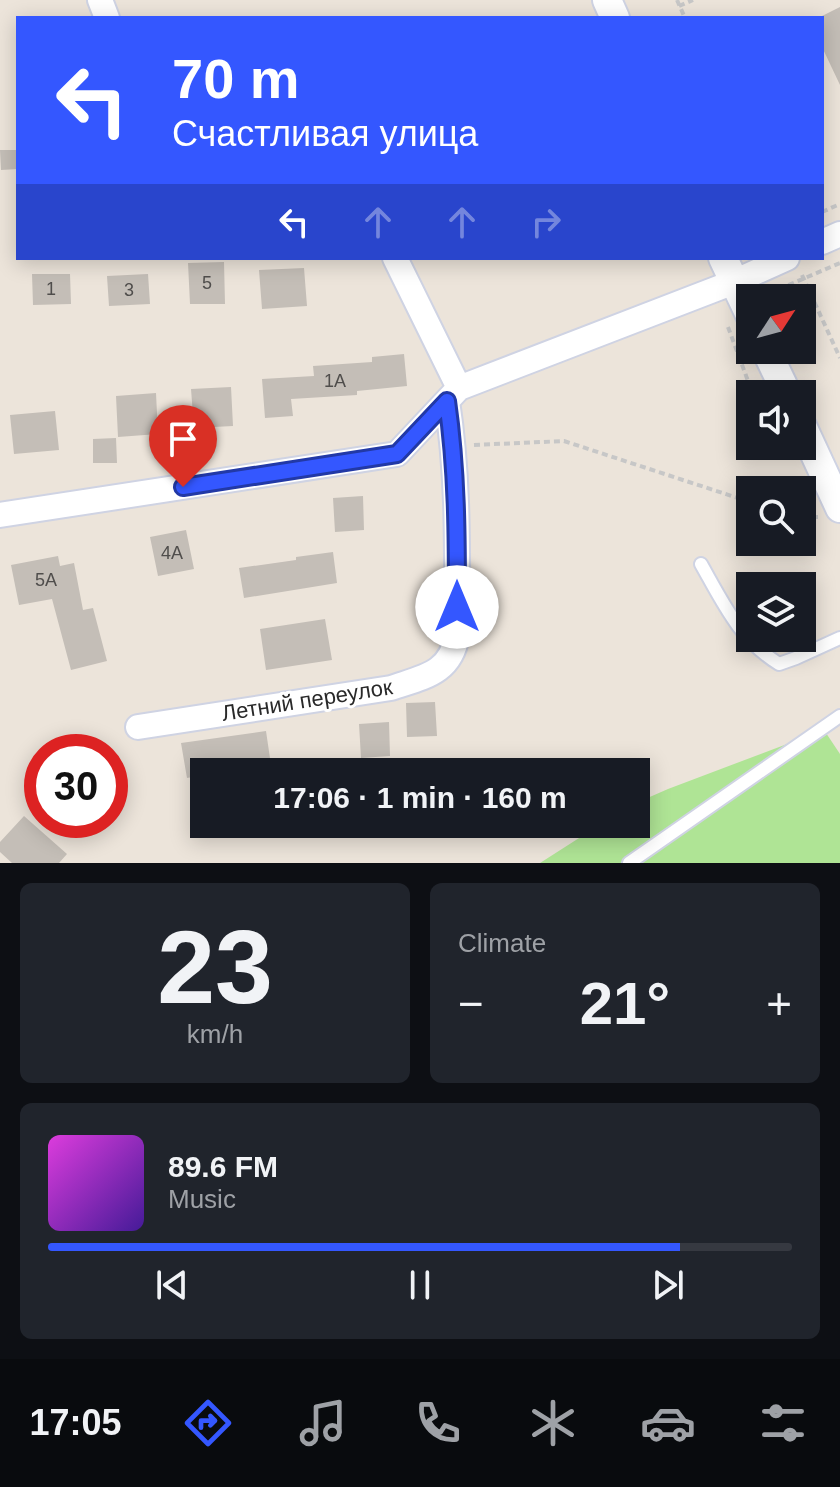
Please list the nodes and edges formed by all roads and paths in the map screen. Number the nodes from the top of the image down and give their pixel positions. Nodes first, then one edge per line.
1 (693, 0) edge
2 (678, 3) edge
3 (396, 260) edge
4 (793, 263) edge
5 (840, 263) edge
6 (729, 270) edge
7 (804, 279) junction
8 (791, 284) edge
9 (736, 306) edge
10 (840, 358) edge
11 (453, 395) junction
12 (454, 447) junction
13 (816, 456) edge
14 (736, 497) edge
15 (840, 508) edge
16 (0, 515) edge
17 (701, 564) dead end
18 (840, 638) edge
19 (840, 716) edge
20 (138, 727) dead end
21 (629, 863) edge

1 - 2 path
3 - 11 street, Летний переулок
4 - 6 street
4 - 7 path
5 - 7 path
6 - 9 street
6 - 11 street
7 - 8 path
7 - 10 path
11 - 12 street, Летний переулок
11 - 16 street
12 - 14 path
12 - 20 street, Летний переулок
13 - 15 street
17 - 18 lane
19 - 21 lane

